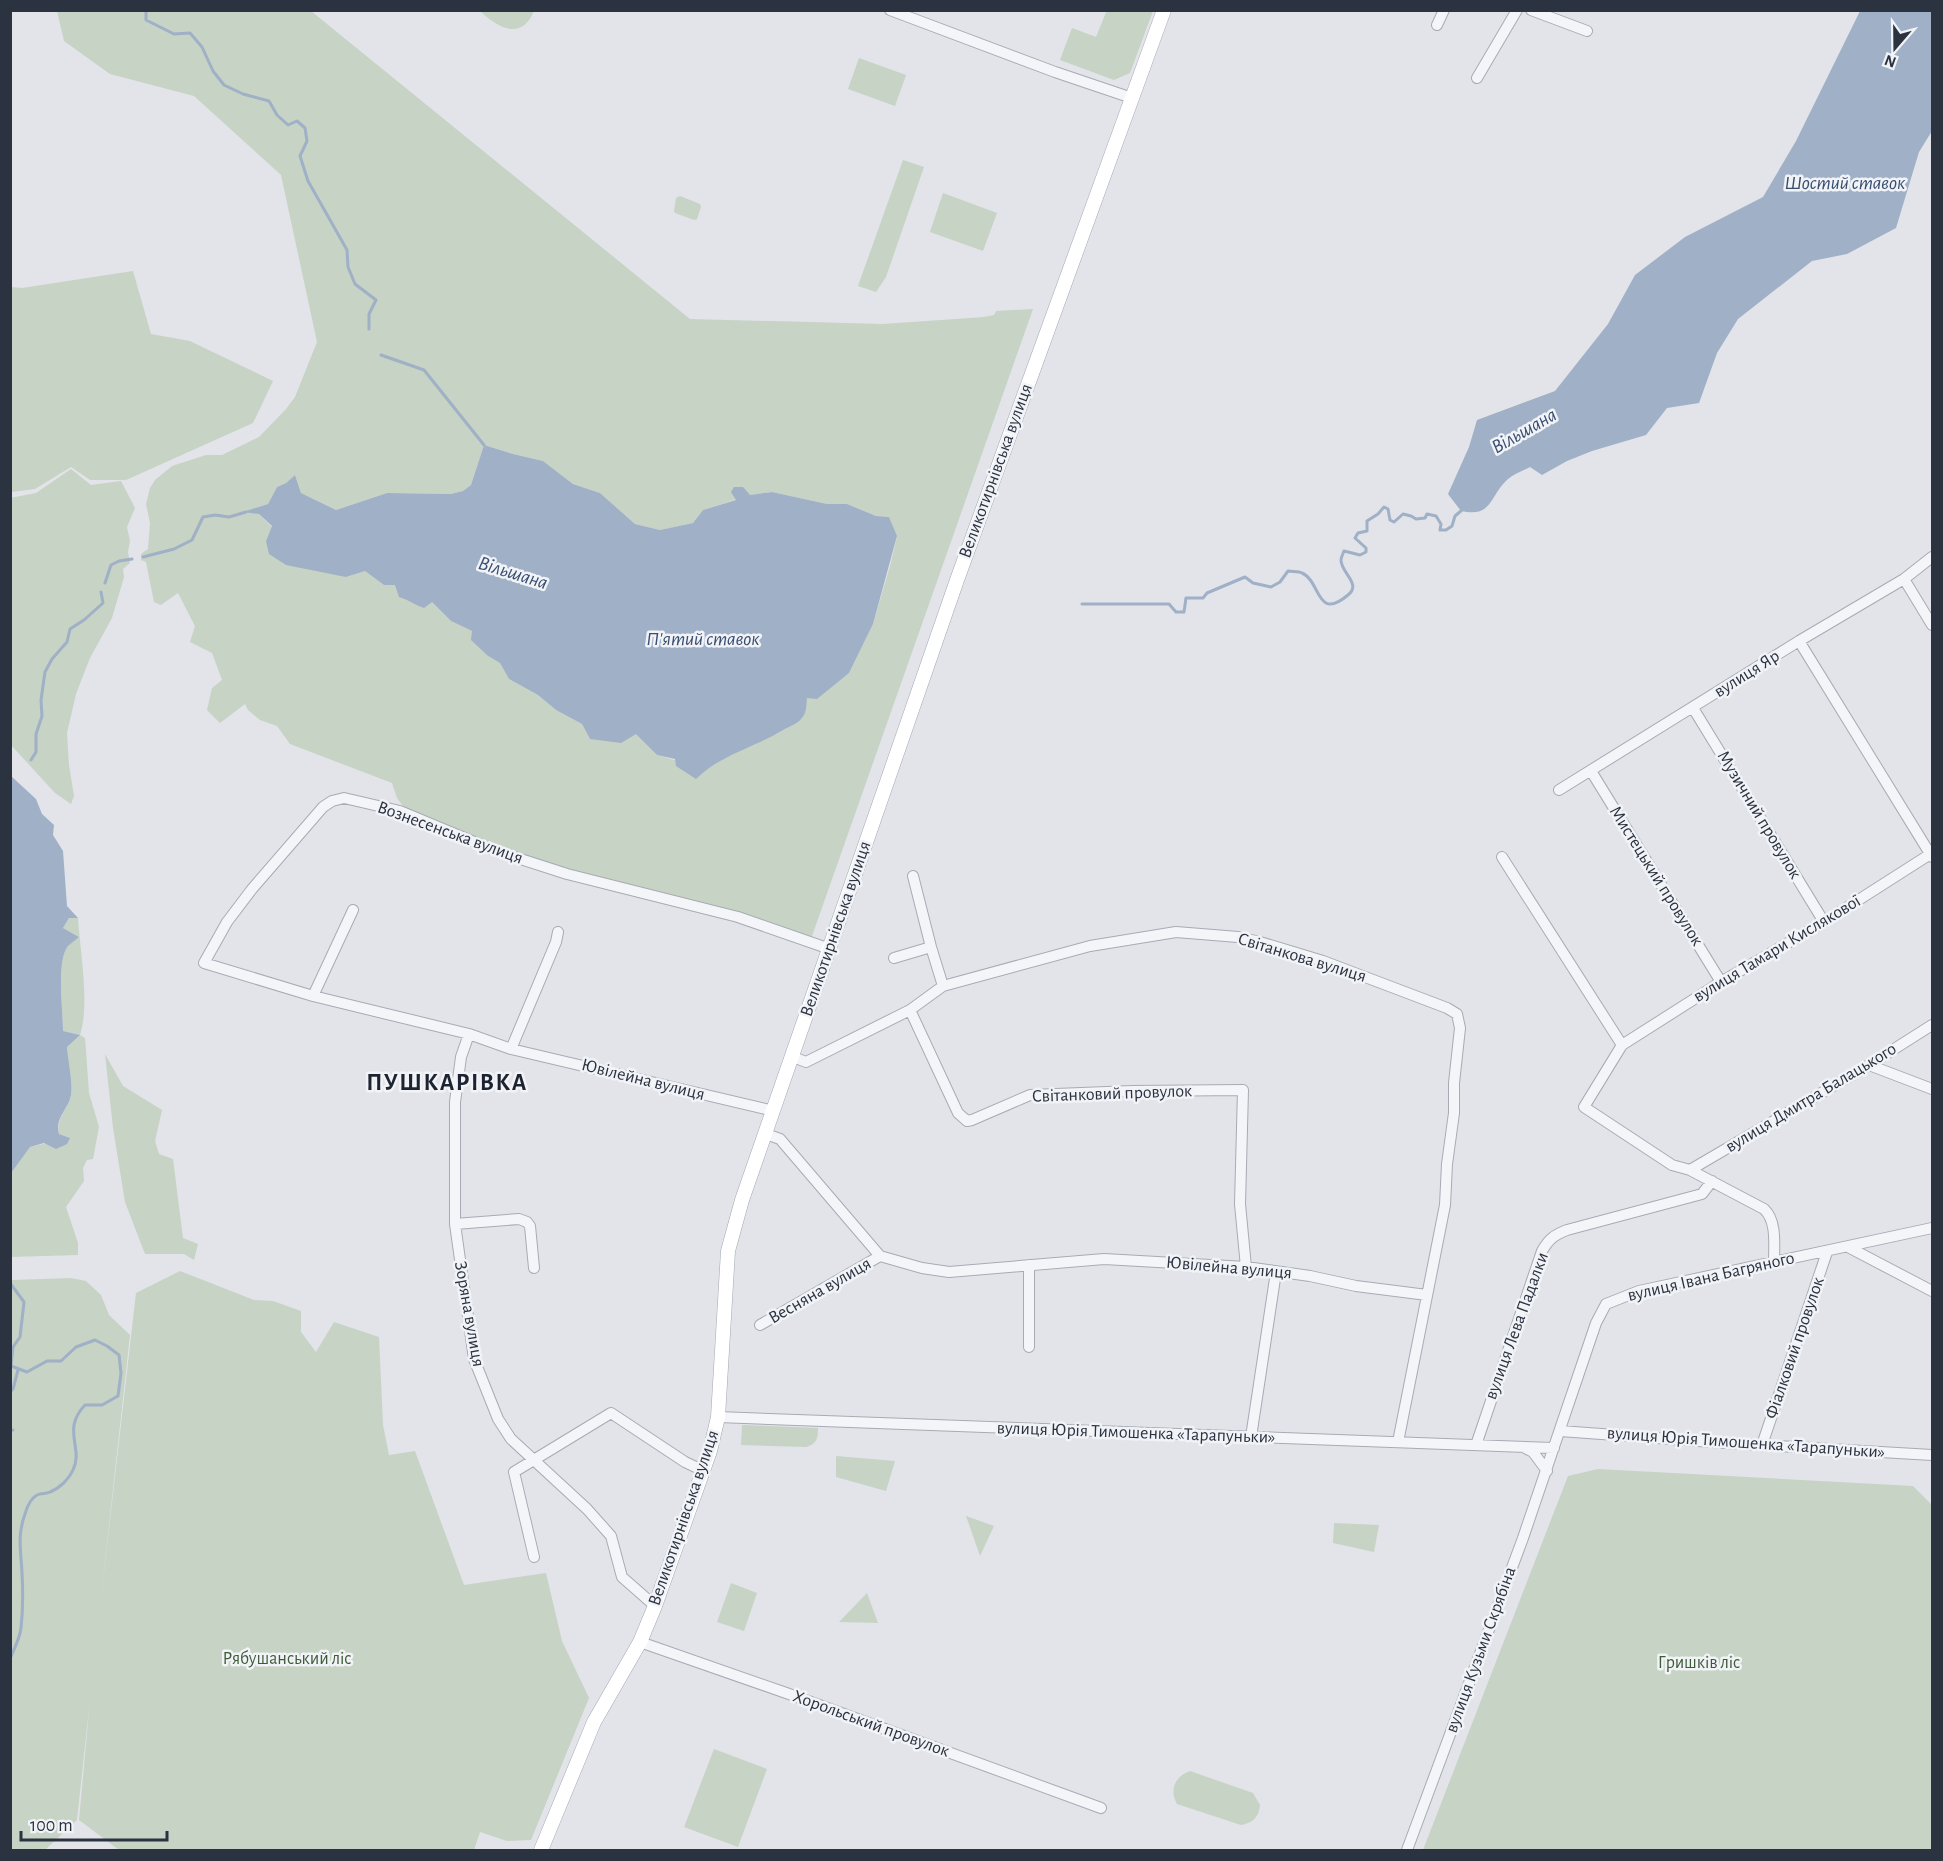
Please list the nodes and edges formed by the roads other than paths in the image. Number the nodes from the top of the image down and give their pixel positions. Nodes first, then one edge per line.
1 (890, 10) edge
2 (1164, 10) edge
3 (1444, 10) edge
4 (1517, 10) edge
5 (1531, 10) edge
6 (1437, 25) dead end
7 (1587, 31) dead end
8 (1477, 78) dead end
9 (1132, 98) junction
10 (1932, 557) edge
11 (1904, 579) junction
12 (1932, 625) edge
13 (1799, 641) junction
14 (1693, 708) junction
15 (1591, 771) junction
16 (1559, 790) dead end
17 (1932, 855) edge
18 (1502, 857) dead end
19 (914, 876) dead end
20 (353, 910) dead end
21 (1824, 922) junction
22 (558, 932) dead end
23 (931, 947) junction
24 (830, 949) junction
25 (894, 958) dead end
26 (1721, 982) junction
27 (943, 986) junction
28 (313, 996) junction
29 (910, 1010) junction
30 (1932, 1025) edge
31 (469, 1034) junction
32 (1622, 1045) junction
33 (512, 1049) junction
34 (793, 1058) junction
35 (1869, 1065) junction
36 (1932, 1089) edge
37 (774, 1112) junction
38 (766, 1134) junction
39 (1690, 1170) junction
40 (1712, 1181) junction
41 (454, 1224) junction
42 (1932, 1228) edge
43 (1848, 1247) junction
44 (1827, 1252) junction
45 (880, 1256) junction
46 (1774, 1262) junction
47 (1029, 1265) junction
48 (1246, 1267) junction
49 (534, 1268) dead end
50 (1276, 1272) junction
51 (1932, 1290) edge
52 (1427, 1295) junction
53 (760, 1325) dead end
54 (1029, 1347) dead end
55 (718, 1418) junction
56 (1560, 1431) junction
57 (1251, 1437) junction
58 (1398, 1443) junction
59 (1476, 1445) junction
60 (1762, 1445) junction
61 (1523, 1447) junction
62 (1554, 1448) junction
63 (1932, 1455) edge
64 (534, 1458) junction
65 (704, 1471) junction
66 (1546, 1471) junction
67 (534, 1557) dead end
68 (655, 1606) junction
69 (640, 1642) junction
70 (1101, 1808) dead end
71 (541, 1851) edge
72 (1407, 1851) edge

1 - 9 street
2 - 9 main road, Великотирнівська вулиця
3 - 6 street
4 - 8 street
5 - 7 street
9 - 24 main road, Великотирнівська вулиця
10 - 11 street, вулиця Яр
11 - 12 street
11 - 13 street, вулиця Яр
13 - 14 street, вулиця Яр
13 - 17 street
14 - 15 street, вулиця Яр
14 - 21 street, Музичний провулок
15 - 16 street, вулиця Яр
15 - 26 street, Мистецький провулок
17 - 21 street, вулиця Тамари Кислякової
18 - 32 street
19 - 23 street
20 - 28 street
21 - 26 street, вулиця Тамари Кислякової
22 - 33 street
23 - 25 street
23 - 27 street
24 - 28 street, Вознесенська вулиця
24 - 34 main road, Великотирнівська вулиця
26 - 32 street, вулиця Тамари Кислякової
27 - 29 street, Світанкова вулиця
27 - 52 street, Світанкова вулиця
28 - 31 street, Ювілейна вулиця
29 - 34 street, Світанкова вулиця
29 - 48 street, Світанковий провулок
30 - 35 street, вулиця Дмитра Балацького
31 - 33 street, Ювілейна вулиця
31 - 41 street, Зоряна вулиця
32 - 39 street
33 - 37 street, Ювілейна вулиця
34 - 37 main road, Великотирнівська вулиця
35 - 36 street
35 - 39 street, вулиця Дмитра Балацького
37 - 38 main road, Великотирнівська вулиця
38 - 45 street
38 - 55 main road, Великотирнівська вулиця
39 - 40 street
40 - 46 street
40 - 59 street, вулиця Лева Падалки
41 - 49 street
41 - 64 street, Зоряна вулиця
42 - 43 street, вулиця Івана Багряного
43 - 44 street, вулиця Івана Багряного
43 - 51 street
44 - 46 street, вулиця Івана Багряного
44 - 60 street, Фіалковий провулок
45 - 47 street, Ювілейна вулиця
45 - 53 street, Весняна вулиця
46 - 56 street, вулиця Івана Багряного
47 - 48 street, Ювілейна вулиця
47 - 54 street
48 - 50 street, Ювілейна вулиця
50 - 52 street, Ювілейна вулиця
50 - 57 street
52 - 58 street
55 - 57 street, вулиця Юрія Тимошенка «Тарапуньки»
55 - 65 main road, Великотирнівська вулиця
56 - 60 street, вулиця Юрія Тимошенка «Тарапуньки»
56 - 62 street, вулиця Івана Багряного
57 - 58 street, вулиця Юрія Тимошенка «Тарапуньки»
58 - 59 street, вулиця Юрія Тимошенка «Тарапуньки»
59 - 61 street, вулиця Юрія Тимошенка «Тарапуньки»
60 - 63 street, вулиця Юрія Тимошенка «Тарапуньки»
61 - 62 street, вулиця Юрія Тимошенка «Тарапуньки»
61 - 66 street
62 - 66 street, вулиця Кузьми Скрябіна
64 - 65 street
64 - 67 street
64 - 68 street, Зоряна вулиця
65 - 68 main road, Великотирнівська вулиця
66 - 72 street, вулиця Кузьми Скрябіна
68 - 69 main road, Великотирнівська вулиця
69 - 70 street, Хорольський провулок
69 - 71 main road, Великотирнівська вулиця

